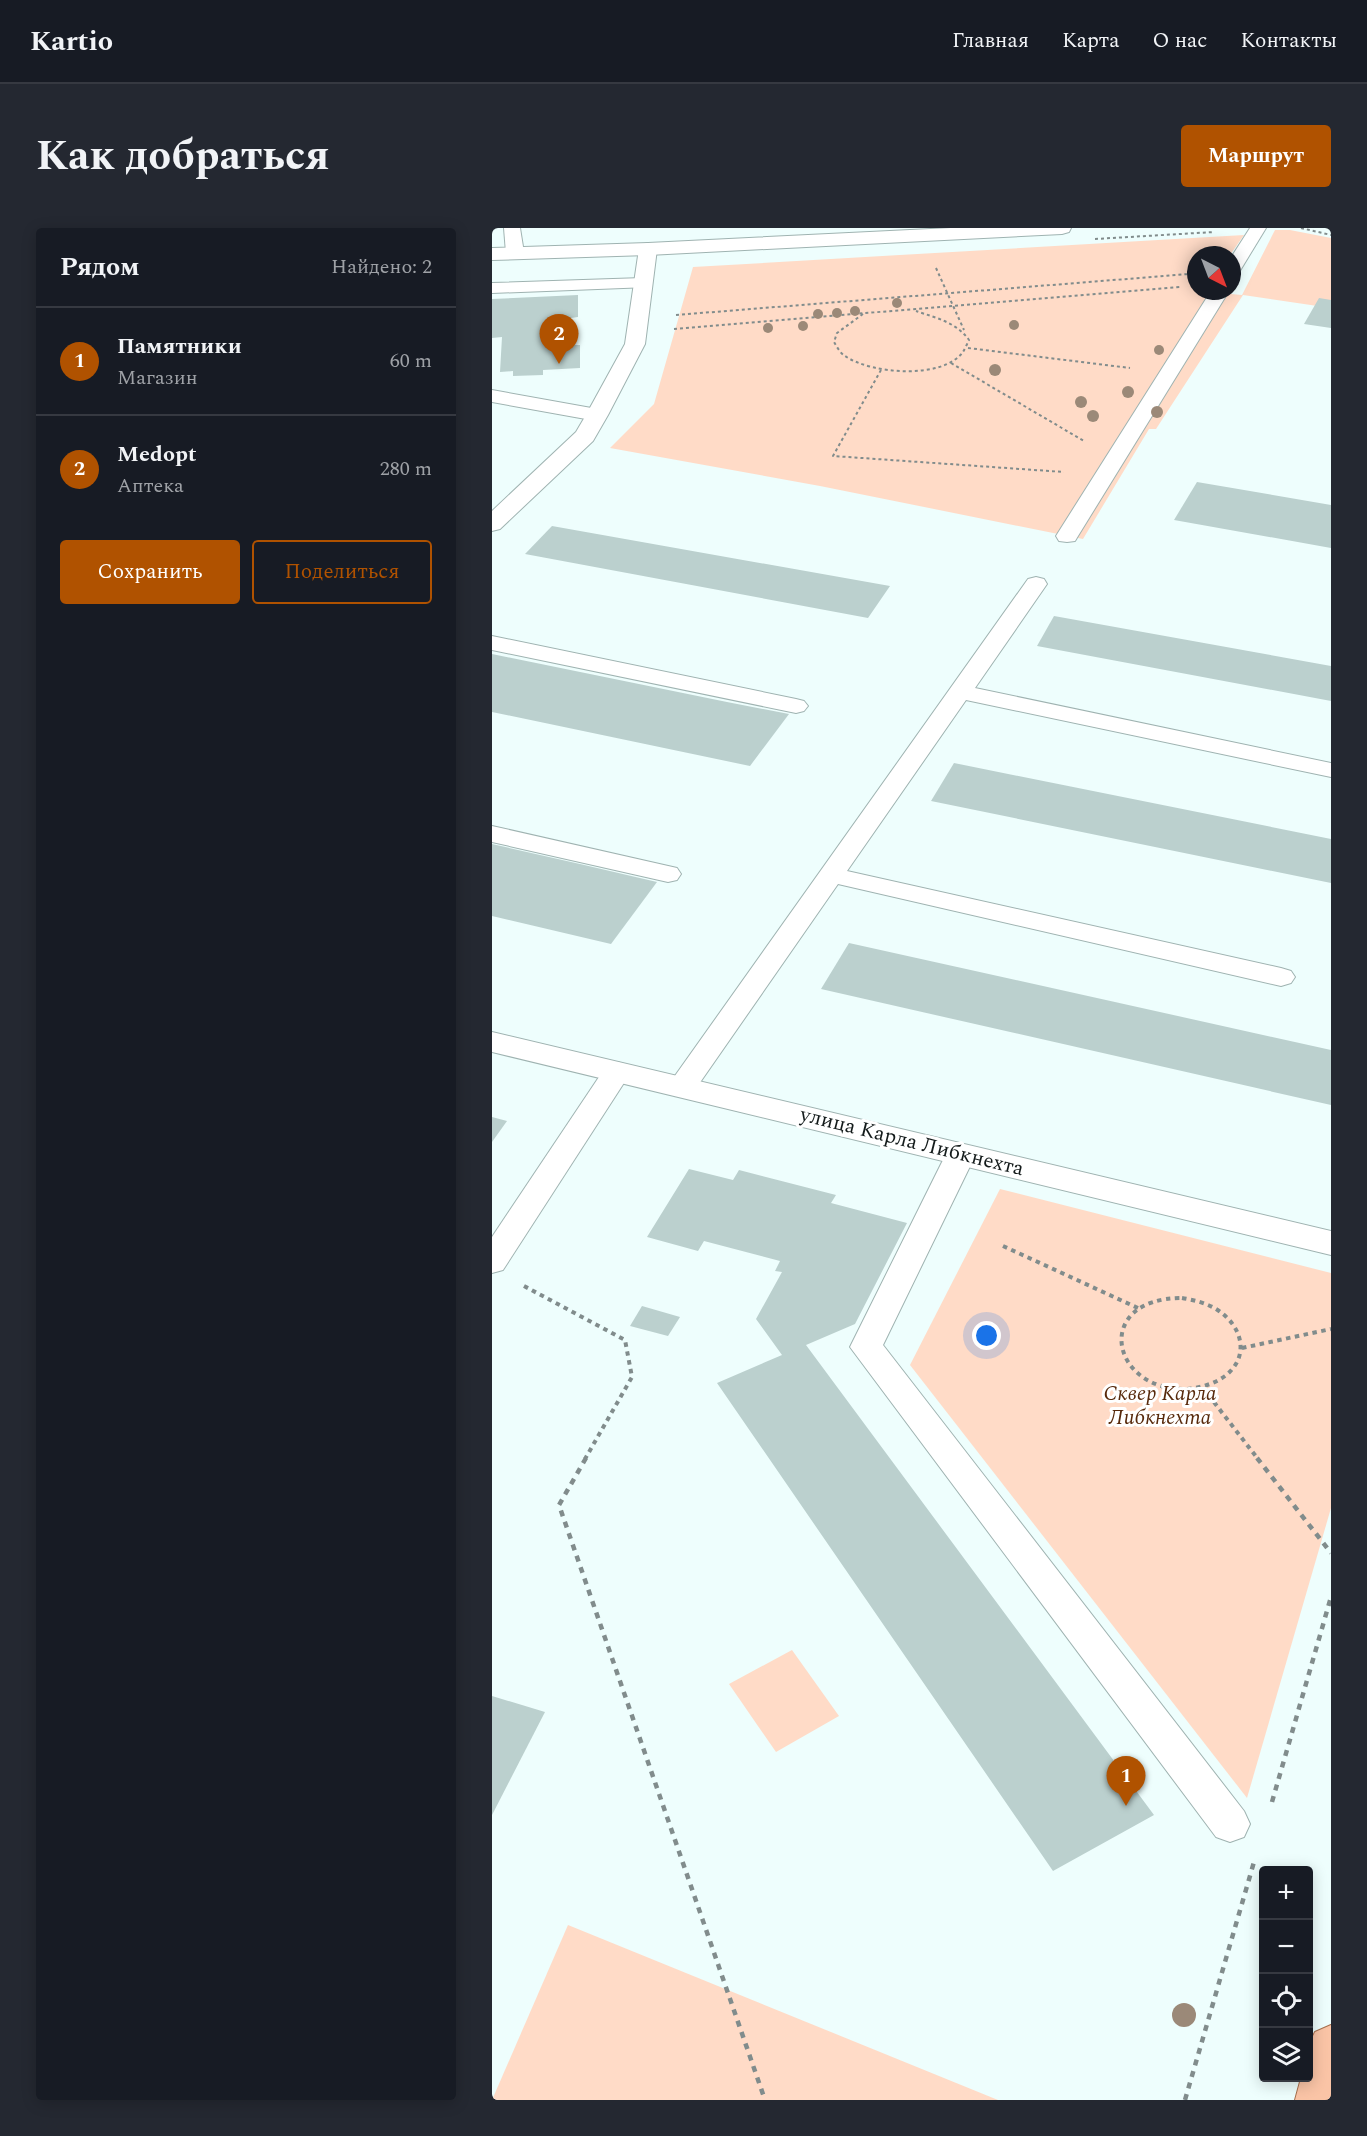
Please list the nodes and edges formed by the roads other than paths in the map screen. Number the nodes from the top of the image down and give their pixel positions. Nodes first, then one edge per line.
1 (512, 228) edge
2 (1062, 228) edge
3 (1257, 229) edge
4 (966, 230) edge
5 (648, 249) junction
6 (515, 253) junction
7 (492, 254) edge
8 (1241, 255) edge
9 (643, 283) junction
10 (492, 288) edge
11 (1215, 300) edge
12 (492, 396) edge
13 (597, 415) junction
14 (497, 514) edge
15 (1067, 536) dead end
16 (1036, 585) dead end
17 (492, 643) edge
18 (961, 692) junction
19 (796, 706) dead end
20 (1331, 770) edge
21 (492, 834) edge
22 (668, 874) dead end
23 (831, 875) junction
24 (1281, 977) dead end
25 (492, 1042) edge
26 (617, 1072) junction
27 (682, 1087) junction
28 (961, 1154) junction
29 (1331, 1244) edge
30 (492, 1262) edge
31 (1230, 1824) dead end
32 (1331, 2048) edge
33 (1319, 2100) edge

1 - 6 lane
2 - 4 street
3 - 8 lane
4 - 5 street
5 - 6 street
5 - 9 street
6 - 7 street
9 - 10 lane
9 - 13 street
11 - 15 lane
12 - 13 lane
13 - 14 street
16 - 18 lane
17 - 19 lane
18 - 20 lane
18 - 23 lane
21 - 22 lane
23 - 24 lane
23 - 27 lane
25 - 26 street, улица Карла Либкнехта
26 - 27 street, улица Карла Либкнехта
26 - 30 lane
27 - 28 street, улица Карла Либкнехта
28 - 29 street, улица Карла Либкнехта
28 - 31 lane
32 - 33 main road

